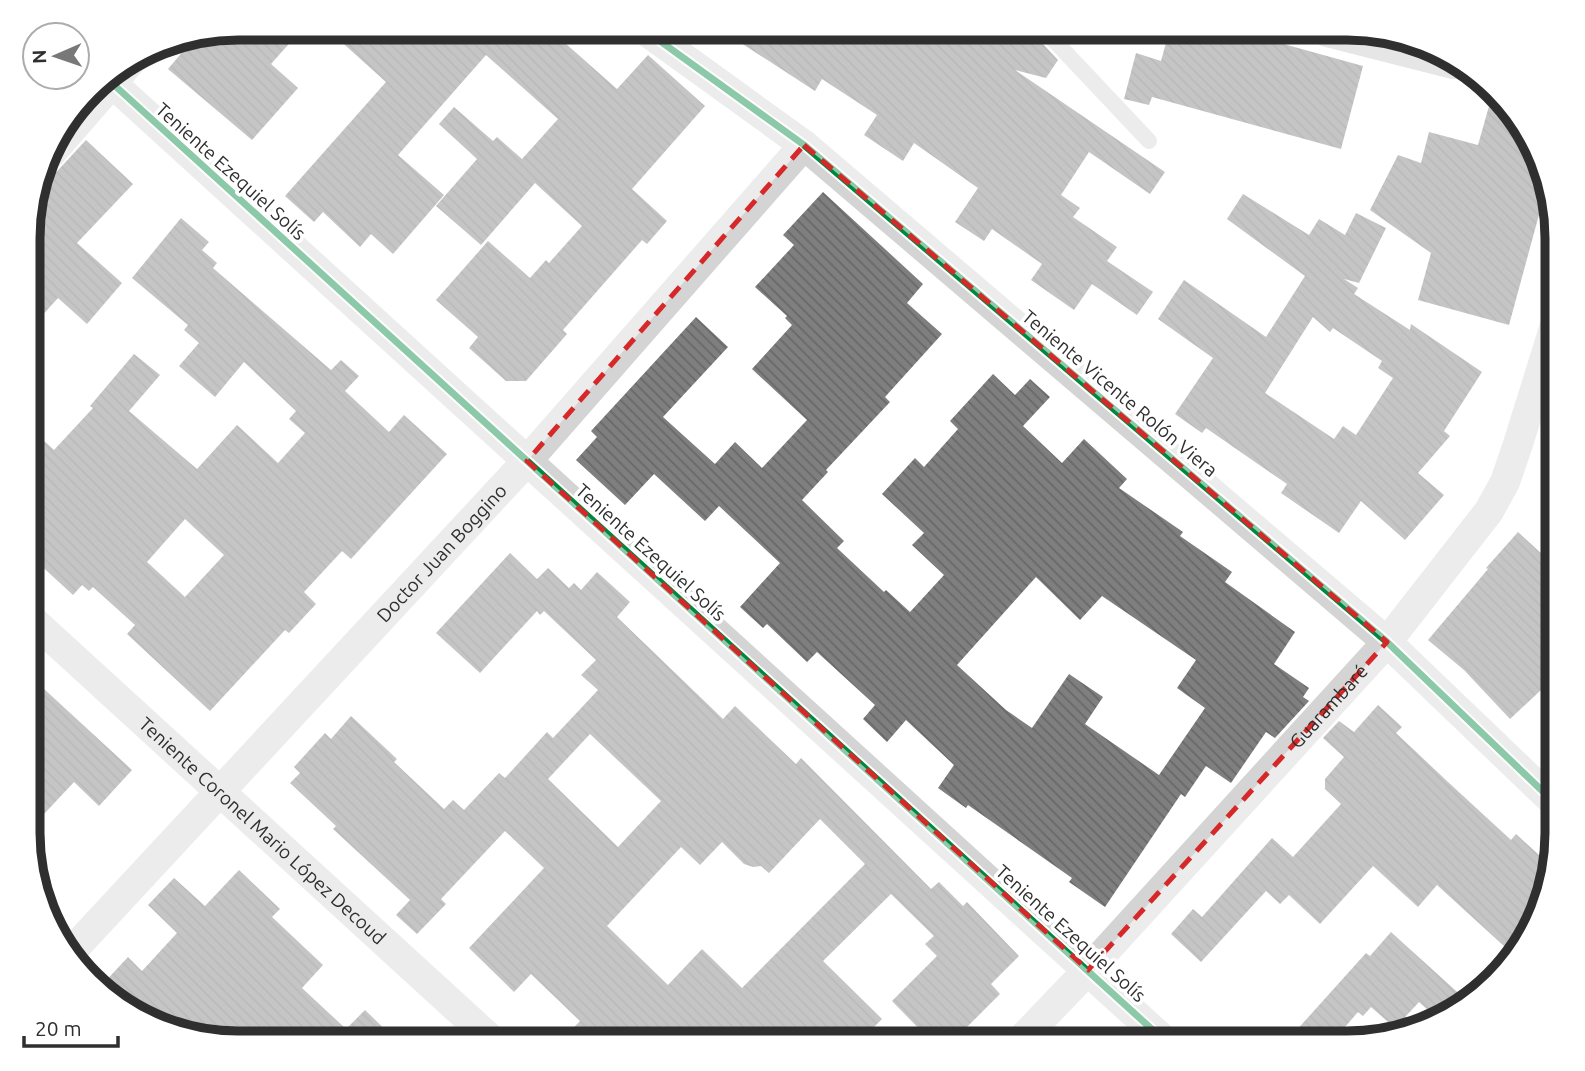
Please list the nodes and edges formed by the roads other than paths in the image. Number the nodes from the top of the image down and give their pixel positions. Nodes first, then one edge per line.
1 (659, 40) edge
2 (1054, 40) edge
3 (114, 85) edge
4 (110, 88) edge
5 (76, 126) edge
6 (1149, 141) dead end
7 (804, 145) junction
8 (1544, 360) edge
9 (527, 461) junction
10 (40, 627) edge
11 (1387, 642) junction
12 (220, 792) junction
13 (1544, 793) edge
14 (77, 947) edge
15 (1088, 970) junction
16 (1030, 1030) edge
17 (1153, 1030) edge
18 (482, 1031) edge

1 - 7 street, Teniente Vicente Rolón Viera
2 - 6 lane
3 - 9 street, Teniente Ezequiel Solís
4 - 5 street
7 - 9 street, Doctor Juan Boggino
7 - 11 street, Teniente Vicente Rolón Viera
8 - 11 street, Guarambaré
9 - 12 street, Doctor Juan Boggino
9 - 15 street, Teniente Ezequiel Solís
10 - 12 street, Teniente Coronel Mario López Decoud
11 - 13 street, Teniente Vicente Rolón Viera
11 - 15 street, Guarambaré
12 - 14 street, Doctor Juan Boggino
12 - 18 street, Teniente Coronel Mario López Decoud
15 - 16 street, Guarambaré
15 - 17 street, Teniente Ezequiel Solís

